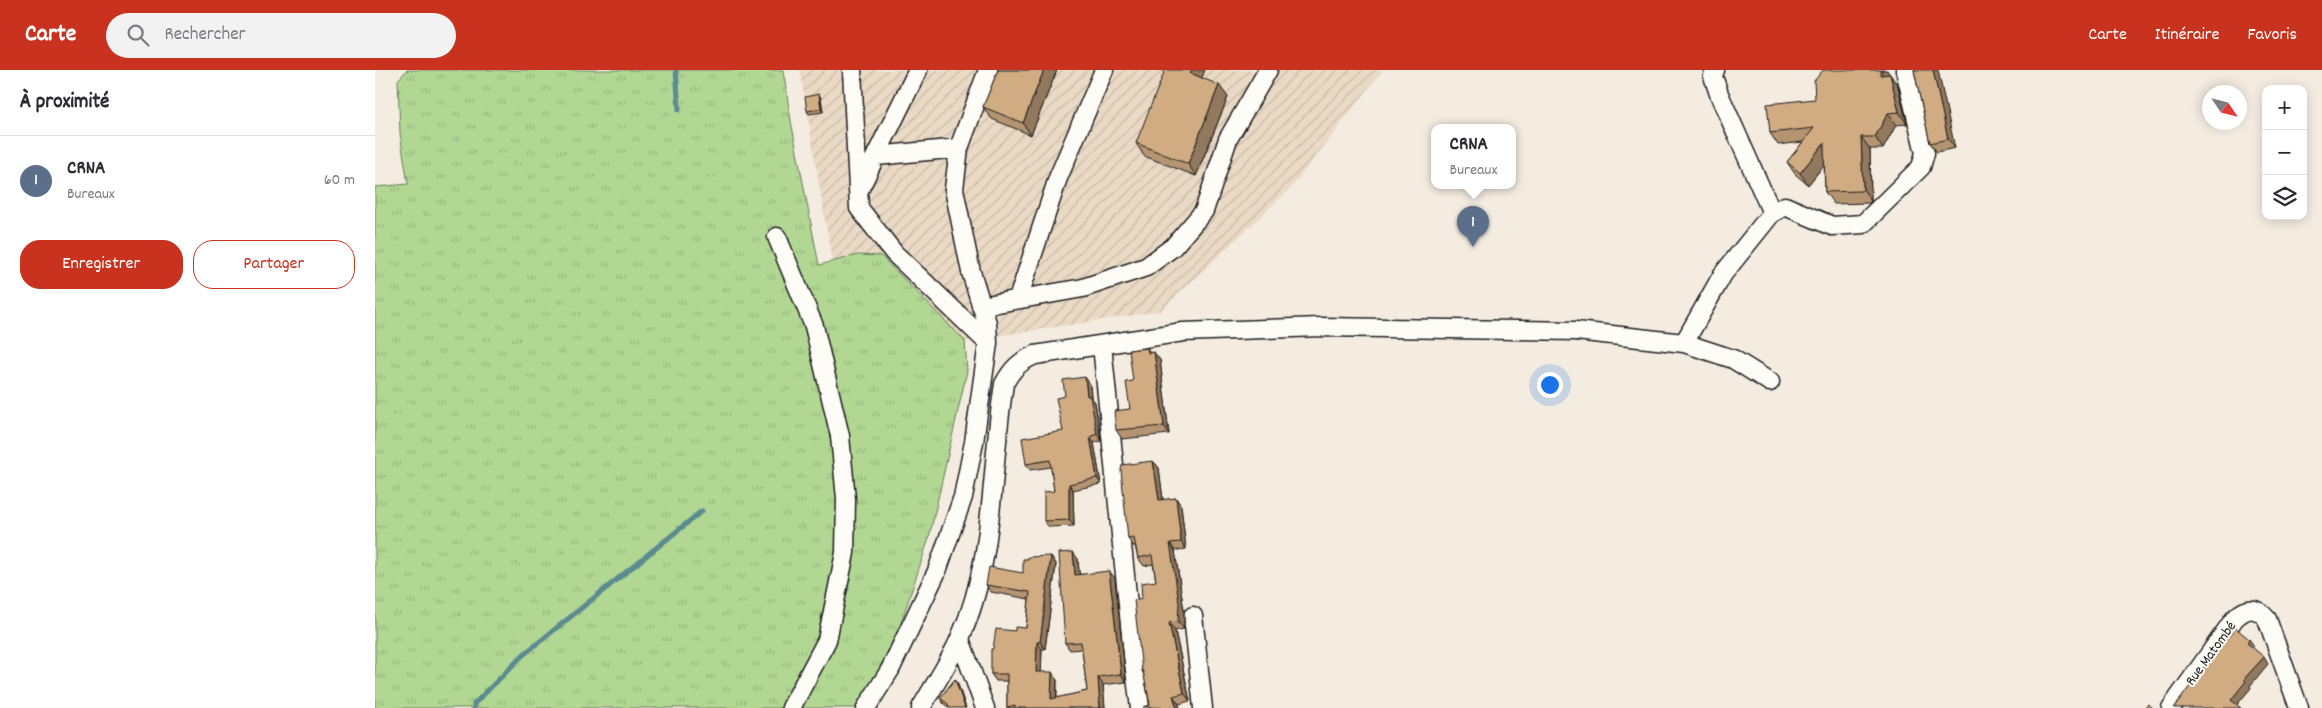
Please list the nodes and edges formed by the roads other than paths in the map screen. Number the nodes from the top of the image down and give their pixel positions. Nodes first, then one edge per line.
1 (852, 70) edge
2 (917, 70) edge
3 (988, 70) edge
4 (1105, 70) edge
5 (1268, 70) edge
6 (1715, 70) edge
7 (1905, 70) edge
8 (959, 148) junction
9 (876, 156) junction
10 (859, 190) junction
11 (1772, 213) junction
12 (777, 237) dead end
13 (1018, 300) junction
14 (981, 306) junction
15 (988, 343) junction
16 (1684, 343) junction
17 (1102, 345) junction
18 (1770, 382) dead end
19 (1193, 616) dead end
20 (960, 638) junction
21 (791, 708) edge
22 (866, 708) edge
23 (921, 708) edge
24 (985, 708) edge
25 (1140, 708) edge
26 (1203, 708) edge
27 (2171, 708) edge
28 (2299, 708) edge

1 - 10 street
2 - 9 street
3 - 8 street
4 - 13 street
5 - 13 street
6 - 11 street
7 - 11 street
8 - 9 street
8 - 14 street
9 - 10 street
10 - 15 street
11 - 16 street
12 - 21 street
13 - 14 street
14 - 15 street
15 - 22 street
16 - 17 street
16 - 18 street
17 - 20 street
17 - 25 street
19 - 26 street
20 - 23 street
20 - 24 street
27 - 28 street, Rue Matombé

